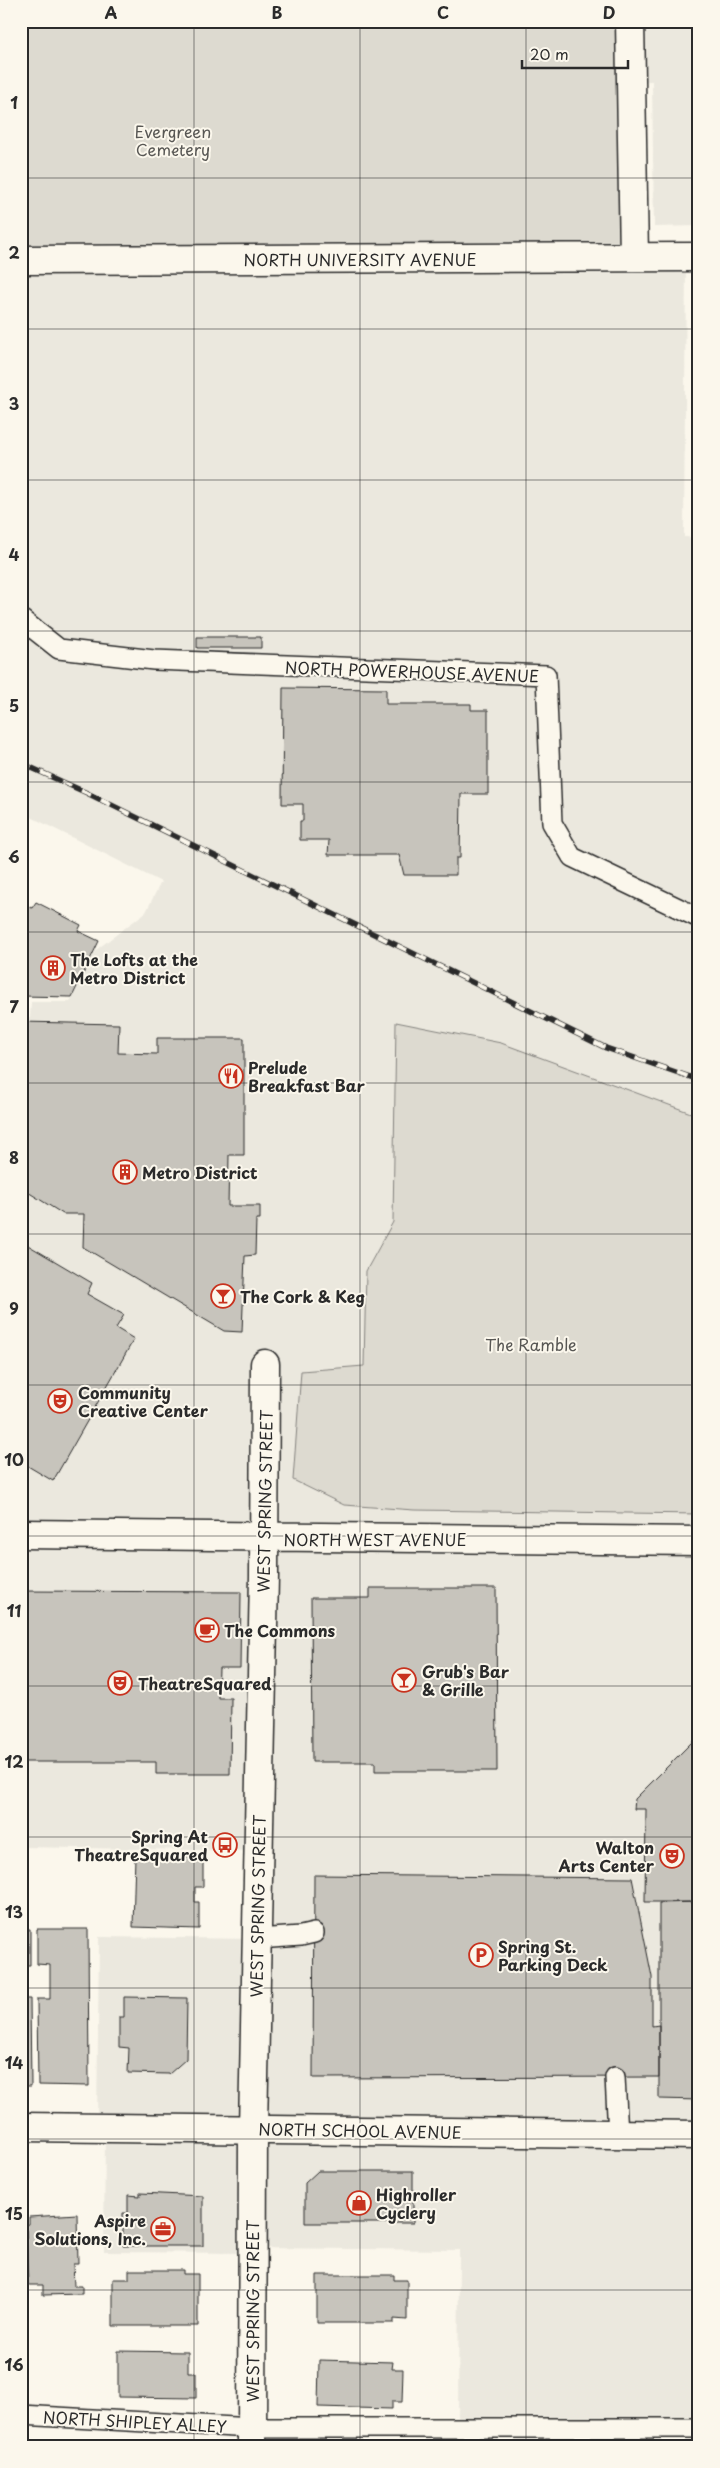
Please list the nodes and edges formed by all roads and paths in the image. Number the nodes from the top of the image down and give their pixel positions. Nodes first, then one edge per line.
1 (630, 21) edge
2 (634, 257) junction
3 (699, 257) edge
4 (21, 260) edge
5 (21, 619) edge
6 (699, 918) edge
7 (265, 1364) dead end
8 (21, 1534) edge
9 (264, 1538) junction
10 (699, 1541) edge
11 (314, 1933) dead end
12 (257, 1939) junction
13 (615, 2077) dead end
14 (21, 2127) edge
15 (253, 2129) junction
16 (618, 2134) junction
17 (699, 2135) edge
18 (21, 2415) edge
19 (699, 2428) edge
20 (252, 2437) edge

1 - 2 street
2 - 3 street, NORTH UNIVERSITY AVENUE
2 - 4 street, NORTH UNIVERSITY AVENUE
5 - 6 lane, NORTH POWERHOUSE AVENUE
7 - 9 street, WEST SPRING STREET
8 - 9 street, NORTH WEST AVENUE
9 - 10 street, NORTH WEST AVENUE
9 - 12 street, WEST SPRING STREET
11 - 12 lane
12 - 15 street, WEST SPRING STREET
13 - 16 lane
14 - 15 street, NORTH SCHOOL AVENUE
15 - 16 street, NORTH SCHOOL AVENUE
15 - 20 street, WEST SPRING STREET
16 - 17 street, NORTH SCHOOL AVENUE
18 - 20 lane, NORTH SHIPLEY ALLEY
19 - 20 lane, NORTH SHIPLEY ALLEY

